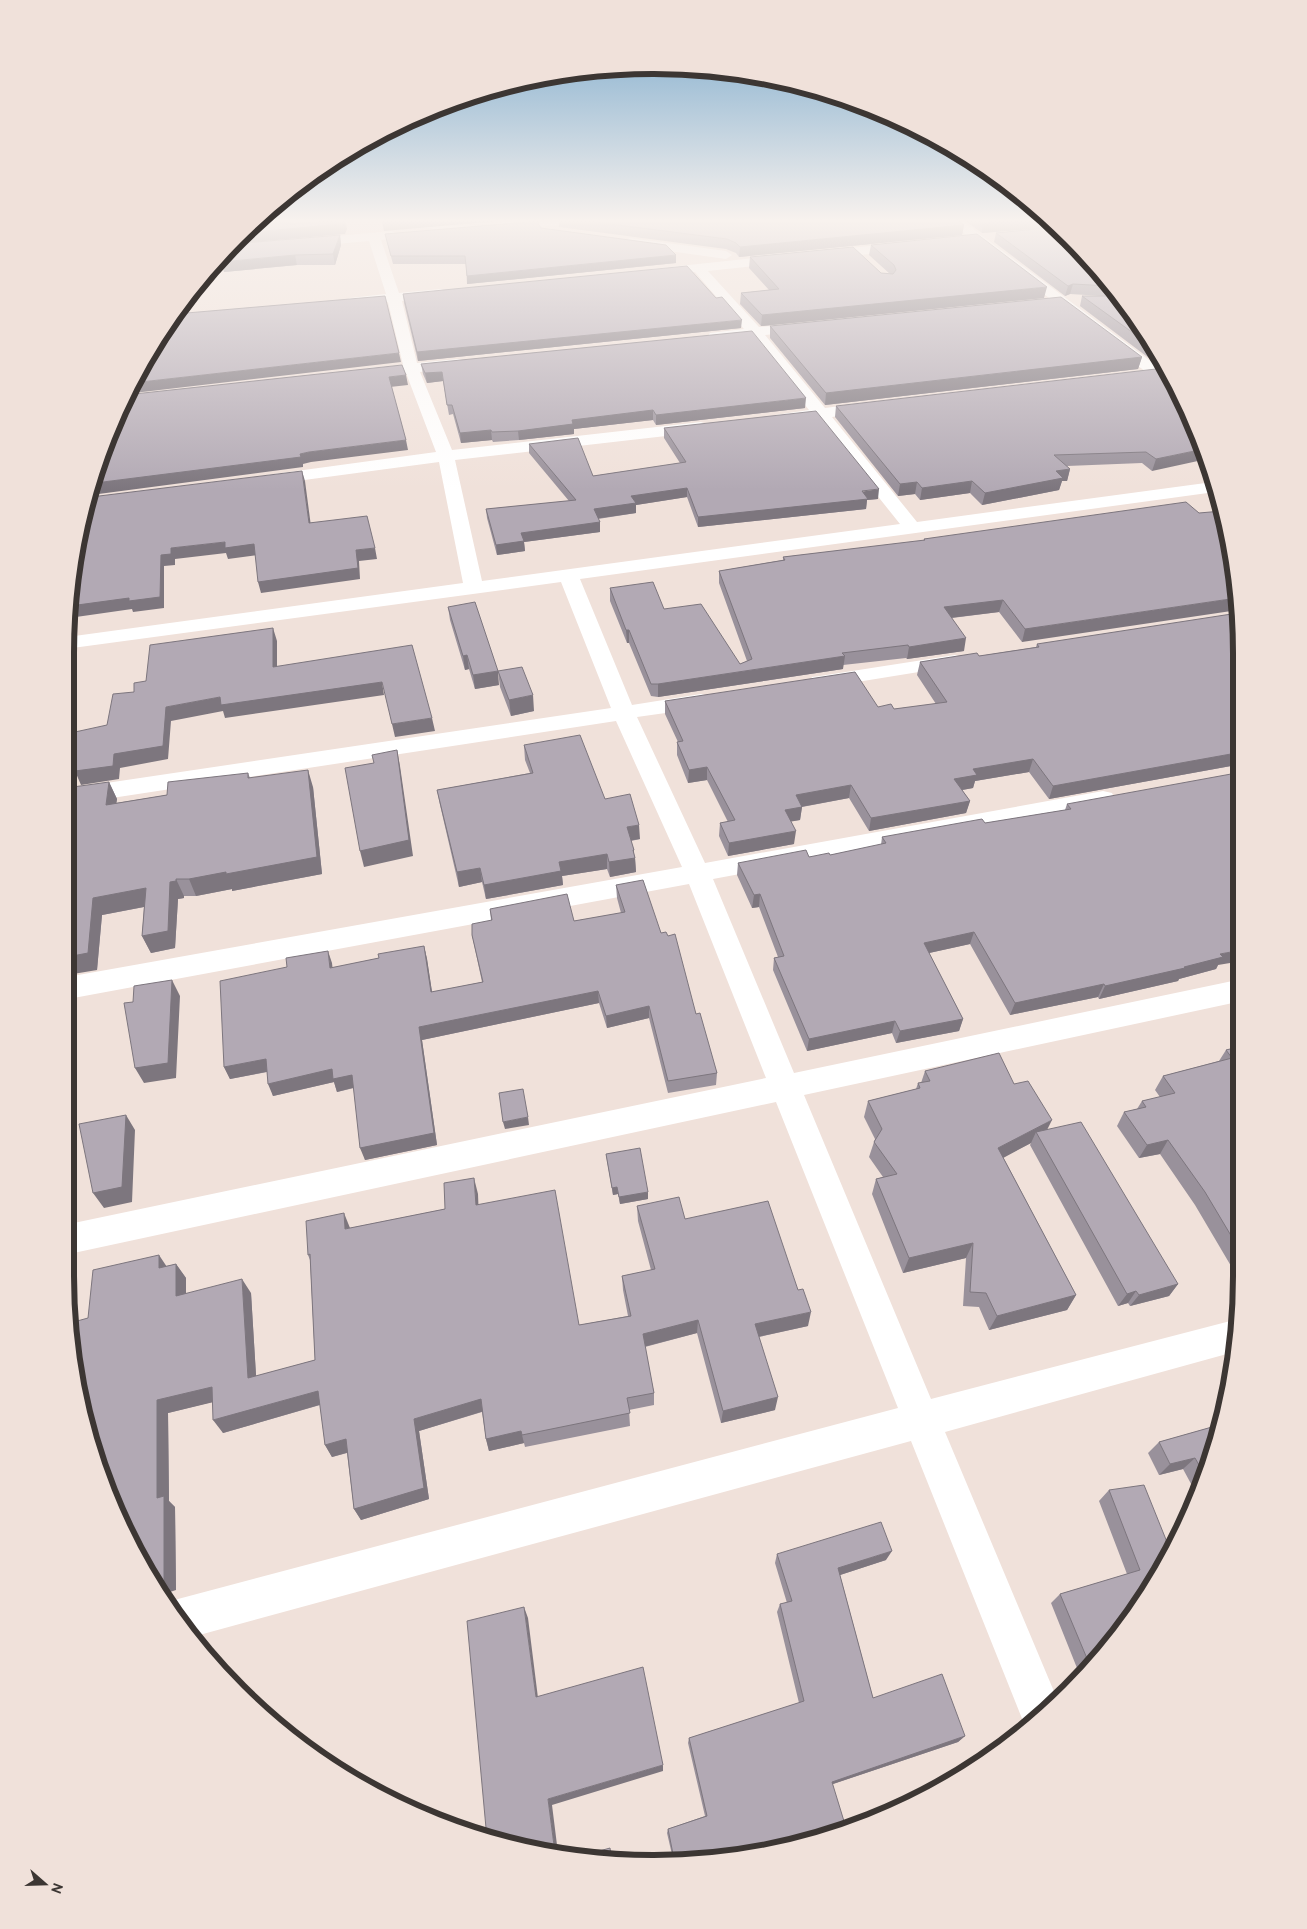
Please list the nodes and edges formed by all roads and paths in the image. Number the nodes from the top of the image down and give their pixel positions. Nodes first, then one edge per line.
1 (397, 310) edge
2 (735, 310) edge
3 (1083, 310) edge
4 (825, 326) edge
5 (755, 332) junction
6 (696, 338) edge
7 (470, 362) edge
8 (411, 368) junction
9 (1161, 373) edge
10 (1162, 374) edge
11 (351, 375) edge
12 (1137, 376) edge
13 (890, 405) edge
14 (821, 413) junction
15 (762, 420) edge
16 (713, 425) edge
17 (446, 456) junction
18 (253, 482) edge
19 (1208, 488) edge
20 (912, 527) junction
21 (569, 576) junction
22 (474, 589) junction
23 (74, 642) edge
24 (975, 658) edge
25 (800, 685) edge
26 (722, 698) edge
27 (624, 713) junction
28 (1125, 795) edge
29 (74, 796) edge
30 (697, 872) junction
31 (74, 987) edge
32 (1233, 992) edge
33 (786, 1088) junction
34 (74, 1238) edge
35 (1229, 1337) edge
36 (922, 1420) junction
37 (186, 1618) edge
38 (1040, 1707) edge

1 - 8 street
2 - 5 street
3 - 9 street
4 - 5 street
5 - 6 street
5 - 14 street
7 - 8 street
8 - 11 street
8 - 17 street
10 - 12 street
13 - 14 street
14 - 15 street
14 - 20 street
16 - 17 street
17 - 18 street
17 - 22 street
19 - 20 street
20 - 21 street
21 - 22 street
21 - 27 street
22 - 23 street
24 - 25 street
26 - 27 street
27 - 29 street
27 - 30 street
28 - 30 street
30 - 31 street
30 - 33 street
32 - 33 street
33 - 34 street
33 - 36 street
35 - 36 street
36 - 37 street
36 - 38 street

